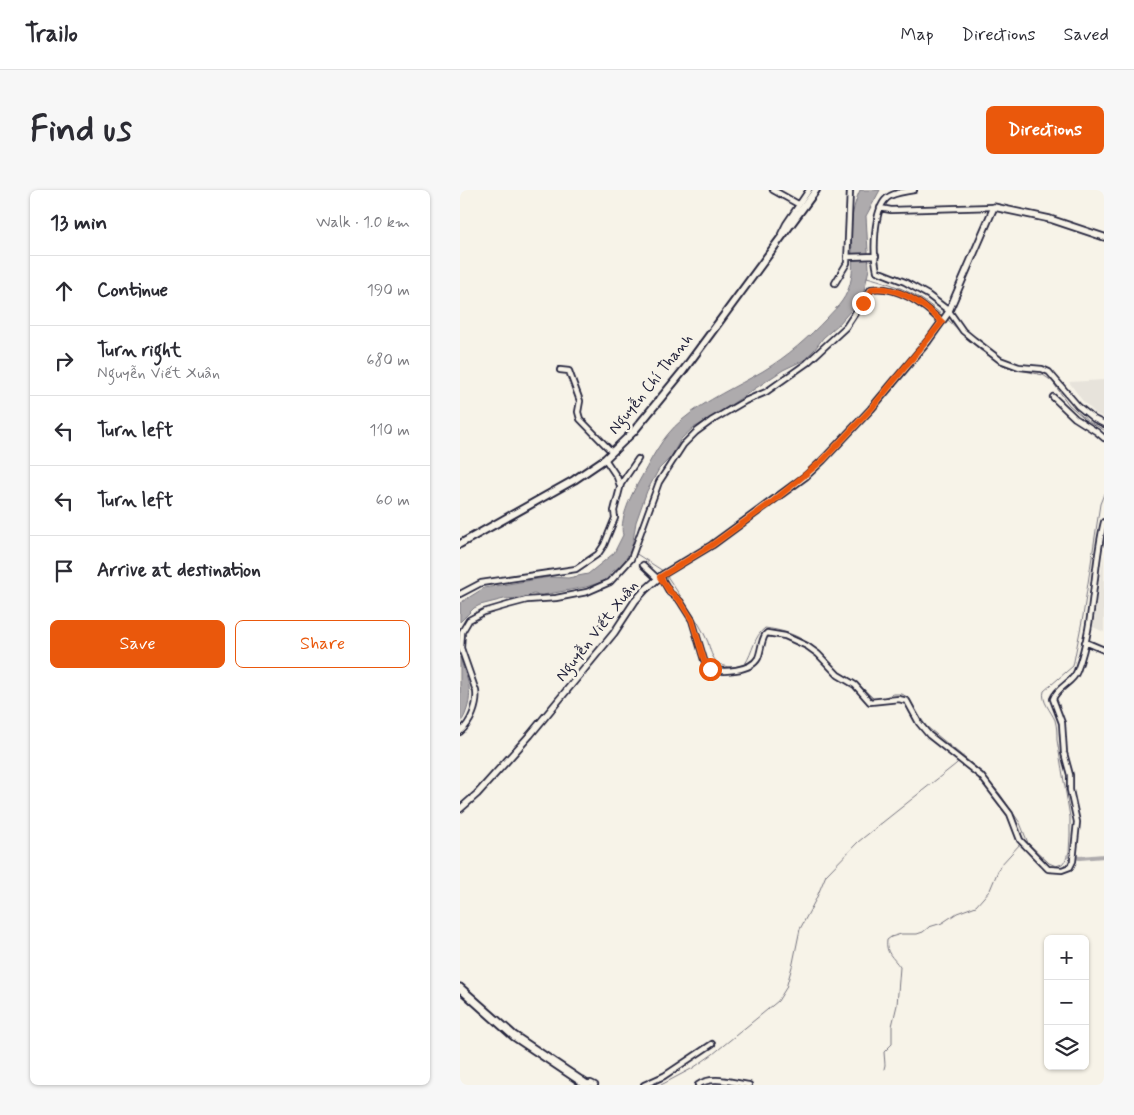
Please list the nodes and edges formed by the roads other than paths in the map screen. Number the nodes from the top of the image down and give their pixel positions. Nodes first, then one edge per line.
1 (773, 190) edge
2 (809, 190) edge
3 (816, 190) edge
4 (850, 190) edge
5 (914, 190) edge
6 (798, 204) junction
7 (880, 208) junction
8 (994, 208) junction
9 (1104, 237) edge
10 (781, 238) junction
11 (873, 256) junction
12 (850, 257) junction
13 (835, 283) dead end
14 (949, 312) junction
15 (943, 321) junction
16 (560, 370) dead end
17 (1053, 398) dead end
18 (1073, 409) junction
19 (1104, 424) edge
20 (1104, 438) edge
21 (612, 452) junction
22 (605, 459) junction
23 (638, 459) dead end
24 (620, 487) junction
25 (1104, 522) edge
26 (460, 544) edge
27 (643, 564) dead end
28 (660, 577) junction
29 (460, 594) edge
30 (1085, 640) junction
31 (1104, 650) edge
32 (460, 732) edge
33 (460, 809) edge
34 (460, 988) edge
35 (712, 1044) dead end
36 (586, 1084) edge
37 (596, 1085) edge
38 (644, 1085) edge
39 (698, 1085) edge
40 (749, 1085) edge

1 - 6 street
2 - 6 street
3 - 10 main road, Nguyễn Chí Thanh
4 - 12 street
5 - 7 street
6 - 10 street
7 - 8 street
7 - 11 street
8 - 9 street
8 - 14 street, Nguyễn Viết Xuân
10 - 21 main road, Nguyễn Chí Thanh
11 - 12 street
11 - 14 street
12 - 13 street
14 - 15 street, Nguyễn Viết Xuân
14 - 18 street
15 - 28 street, Nguyễn Viết Xuân
15 - 32 street
16 - 21 street
17 - 18 street
18 - 19 street
18 - 20 street
21 - 22 main road, Nguyễn Chí Thanh
22 - 24 street
22 - 26 main road, Nguyễn Chí Thanh
23 - 24 street
24 - 29 street
25 - 30 street
27 - 28 street
28 - 30 street
28 - 33 street, Nguyễn Viết Xuân
30 - 31 street
34 - 36 highway
35 - 38 street
36 - 37 street
39 - 40 street

